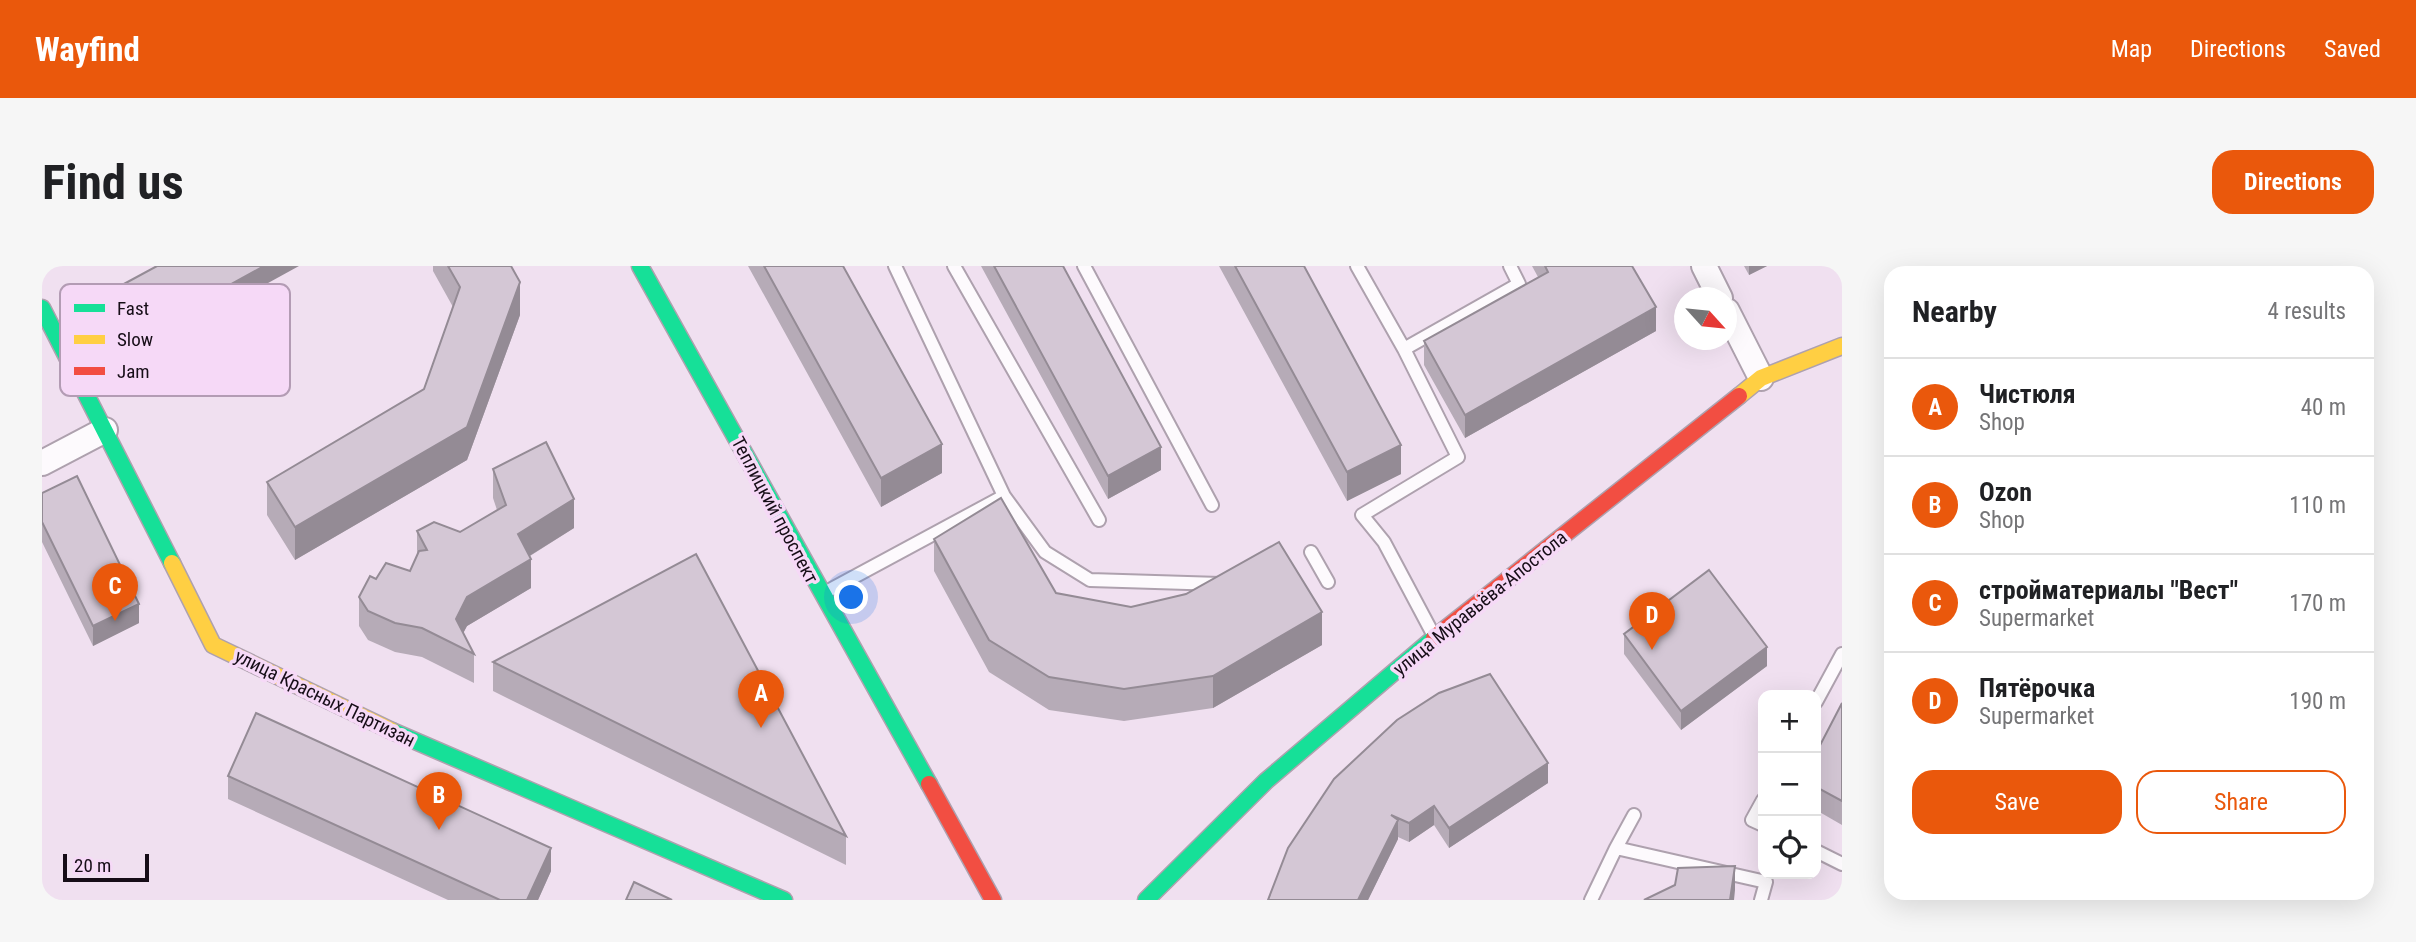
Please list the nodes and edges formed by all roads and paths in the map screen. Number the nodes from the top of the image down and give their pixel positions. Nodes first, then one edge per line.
1 (640, 266) edge
2 (895, 266) edge
3 (954, 266) edge
4 (1084, 266) edge
5 (1357, 266) edge
6 (1510, 266) edge
7 (1704, 266) edge
8 (1714, 287) edge
9 (42, 308) edge
10 (1737, 331) edge
11 (60, 343) edge
12 (1842, 346) edge
13 (1404, 349) junction
14 (1761, 378) junction
15 (87, 396) edge
16 (105, 430) junction
17 (42, 463) edge
18 (1004, 496) junction
19 (1212, 505) dead end
20 (1099, 520) dead end
21 (1311, 552) dead end
22 (1328, 582) dead end
23 (1229, 585) edge
24 (821, 595) junction
25 (1434, 638) junction
26 (1842, 654) edge
27 (1821, 693) edge
28 (1758, 809) edge
29 (1634, 815) dead end
30 (1758, 823) edge
31 (1616, 848) junction
32 (1821, 854) edge
33 (1842, 864) edge
34 (784, 900) edge
35 (992, 900) edge
36 (1146, 900) edge
37 (1591, 900) edge
38 (1761, 900) edge

1 - 24 street, Теплицкий проспект
2 - 18 lane
3 - 20 lane
4 - 19 lane
5 - 13 lane
6 - 13 lane
7 - 8 street
9 - 11 street, улица Красных Партизан
10 - 14 street
12 - 14 street, улица Муравьёва-Апостола
13 - 25 lane
14 - 25 street, улица Муравьёва-Апостола
15 - 16 street, улица Красных Партизан
16 - 17 street
16 - 34 street, улица Красных Партизан
18 - 23 lane
18 - 24 lane
21 - 22 lane
24 - 35 street, Теплицкий проспект
25 - 36 street, улица Муравьёва-Апостола
26 - 27 lane
28 - 30 lane
29 - 31 lane
31 - 37 lane
31 - 38 lane
32 - 33 lane

